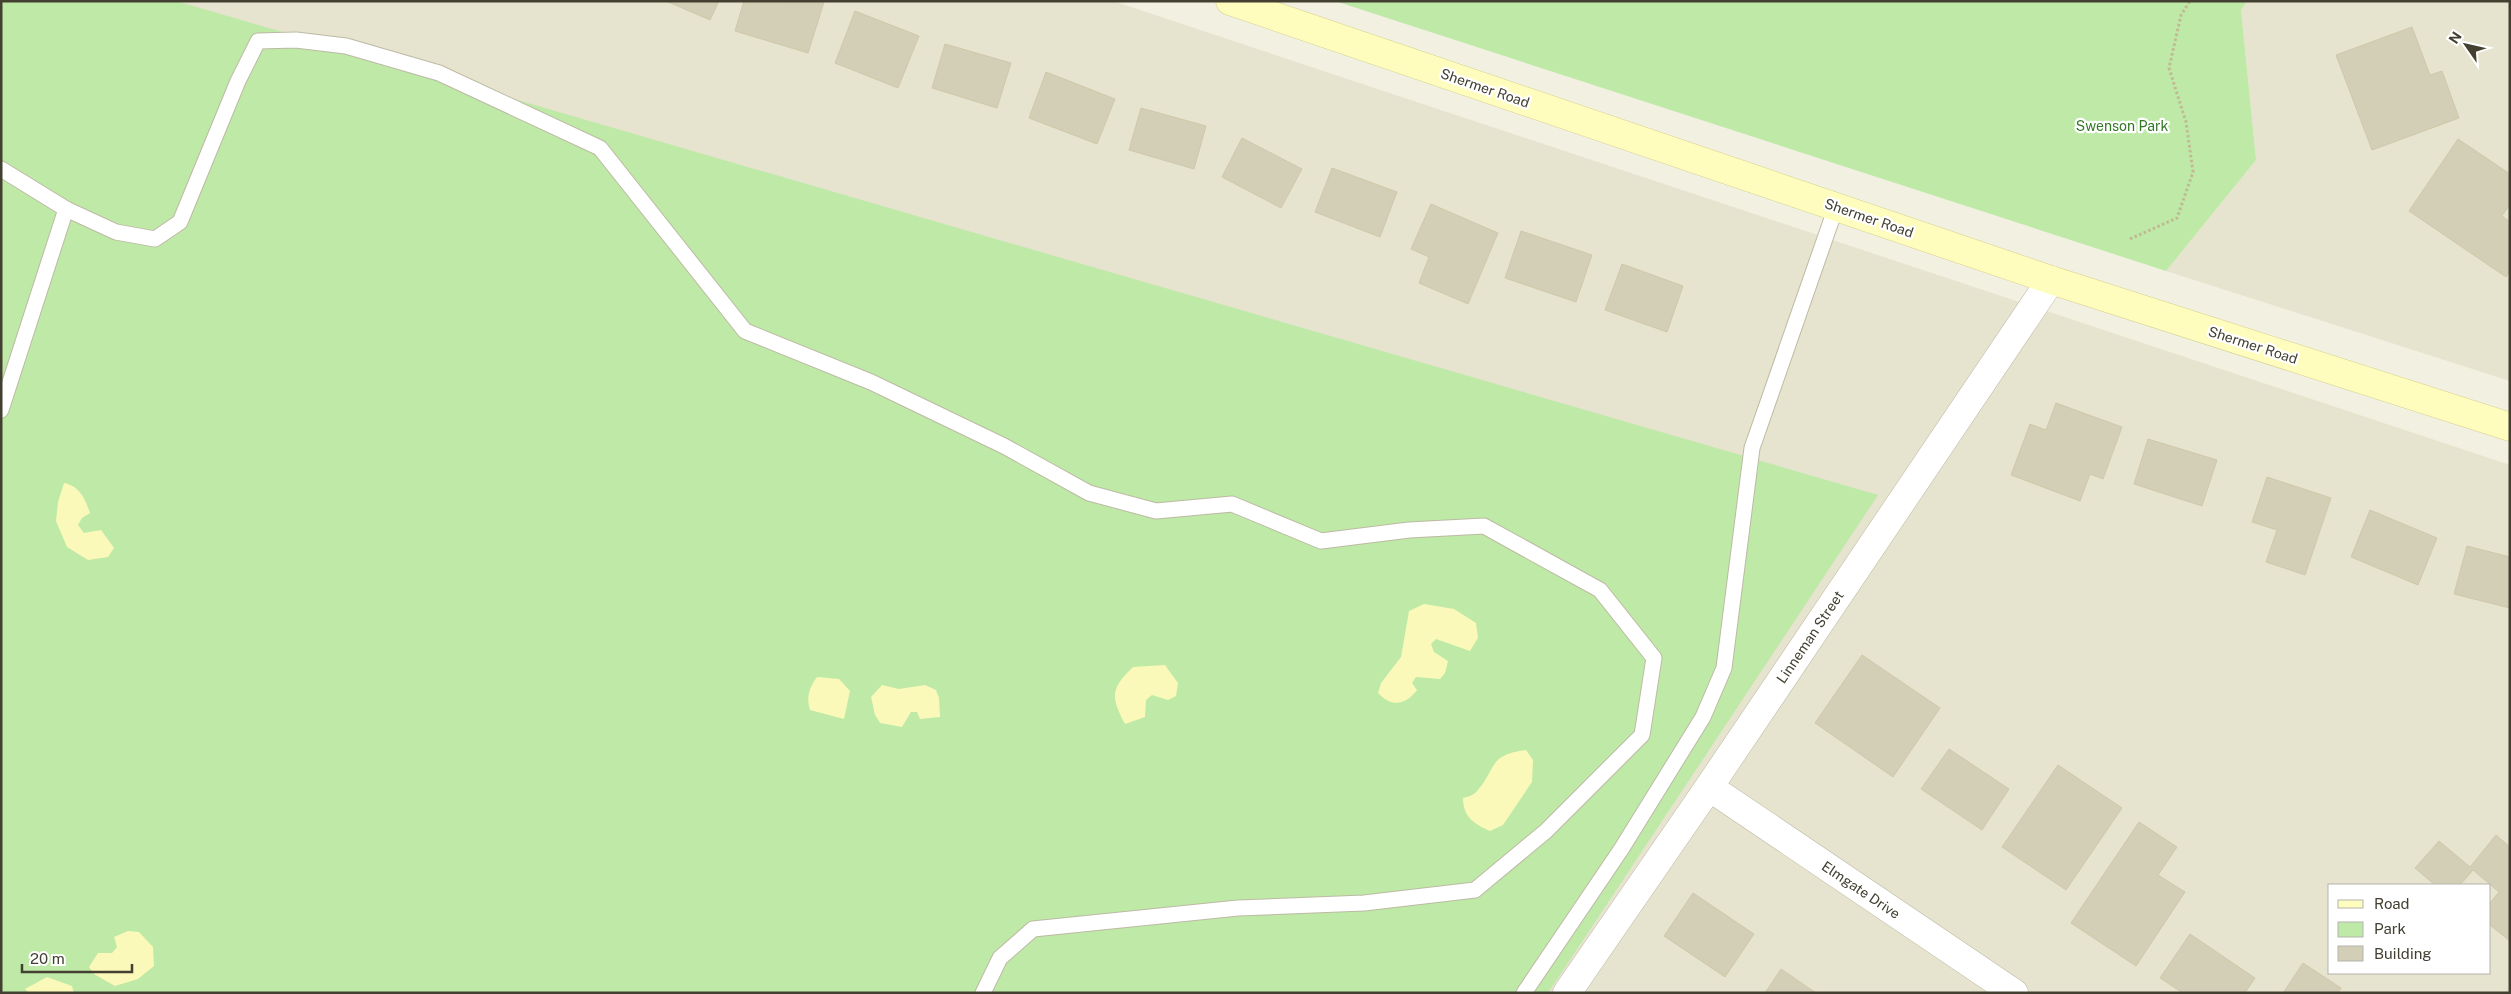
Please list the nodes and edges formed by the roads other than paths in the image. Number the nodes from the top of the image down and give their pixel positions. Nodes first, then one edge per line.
1 (1230, 1) edge
2 (1, 169) edge
3 (1836, 207) junction
4 (66, 210) junction
5 (2051, 280) junction
6 (1, 410) edge
7 (2510, 427) edge
8 (1709, 787) junction
9 (983, 993) edge
10 (1524, 993) edge
11 (1567, 993) edge
12 (2014, 993) edge

1 - 3 main road, Shermer Road
2 - 4 lane
3 - 5 main road, Shermer Road
3 - 10 lane
4 - 6 lane
4 - 9 lane
5 - 7 main road, Shermer Road
5 - 8 street, Linneman Street
8 - 11 street, Linneman Street
8 - 12 street, Elmgate Drive

